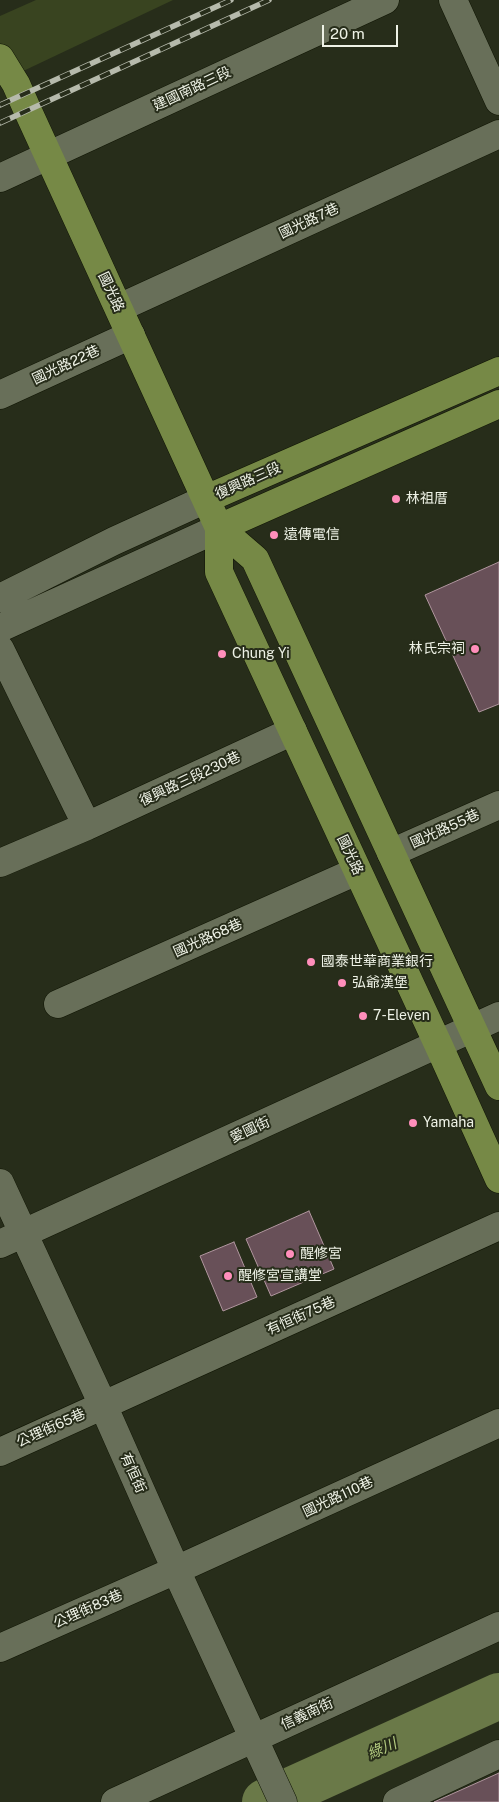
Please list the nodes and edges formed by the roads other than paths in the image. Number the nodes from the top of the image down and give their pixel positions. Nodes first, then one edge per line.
1 (384, 0) edge
2 (453, 0) edge
3 (0, 58) edge
4 (499, 101) edge
5 (499, 134) edge
6 (49, 155) junction
7 (0, 178) edge
8 (118, 308) junction
9 (131, 336) junction
10 (499, 371) edge
11 (0, 395) edge
12 (499, 404) edge
13 (206, 500) junction
14 (219, 528) junction
15 (0, 598) edge
16 (0, 628) edge
17 (0, 649) edge
18 (293, 732) junction
19 (499, 805) edge
20 (88, 826) junction
21 (391, 853) junction
22 (0, 863) edge
23 (358, 871) junction
24 (58, 1004) dead end
25 (499, 1016) edge
26 (473, 1028) junction
27 (438, 1044) junction
28 (499, 1086) edge
29 (499, 1179) edge
30 (0, 1183) edge
31 (499, 1226) edge
32 (12, 1238) edge
33 (103, 1405) junction
34 (499, 1423) edge
35 (0, 1452) edge
36 (176, 1570) junction
37 (499, 1626) edge
38 (0, 1648) edge
39 (253, 1738) junction
40 (499, 1754) edge
41 (115, 1802) edge
42 (283, 1802) edge
43 (397, 1802) edge

1 - 6 street, 建國南路三段
2 - 4 street
3 - 6 main road, 國光路
5 - 8 street, 國光路7巷
6 - 7 street, 建國南路三段
6 - 8 main road, 國光路
8 - 9 main road, 國光路
9 - 11 street, 國光路22巷
9 - 13 main road, 國光路
10 - 13 main road, 復興路三段
12 - 14 main road
13 - 14 main road, 國光路
13 - 15 street, 復興路三段
14 - 16 street
14 - 18 main road, 國光路
14 - 21 main road, 國光路
17 - 20 street
18 - 20 street, 復興路三段230巷
18 - 23 main road, 國光路
19 - 21 street, 國光路55巷
20 - 22 street, 復興路三段230巷
21 - 26 main road, 國光路
23 - 24 street, 國光路68巷
23 - 27 main road, 國光路
25 - 26 street, 愛國街
26 - 27 street, 愛國街
26 - 28 main road, 國光路
27 - 29 main road, 國光路
27 - 32 street, 愛國街
30 - 32 street, 有恒街
31 - 33 street, 有恒街75巷
32 - 33 street, 有恒街
33 - 35 street, 公理街65巷
33 - 36 street, 有恒街
34 - 36 street, 國光路110巷
36 - 38 street, 公理街83巷
36 - 39 street, 有恒街
37 - 39 street, 信義南街
39 - 41 street, 信義南街
39 - 42 street, 有恒街
40 - 43 street

